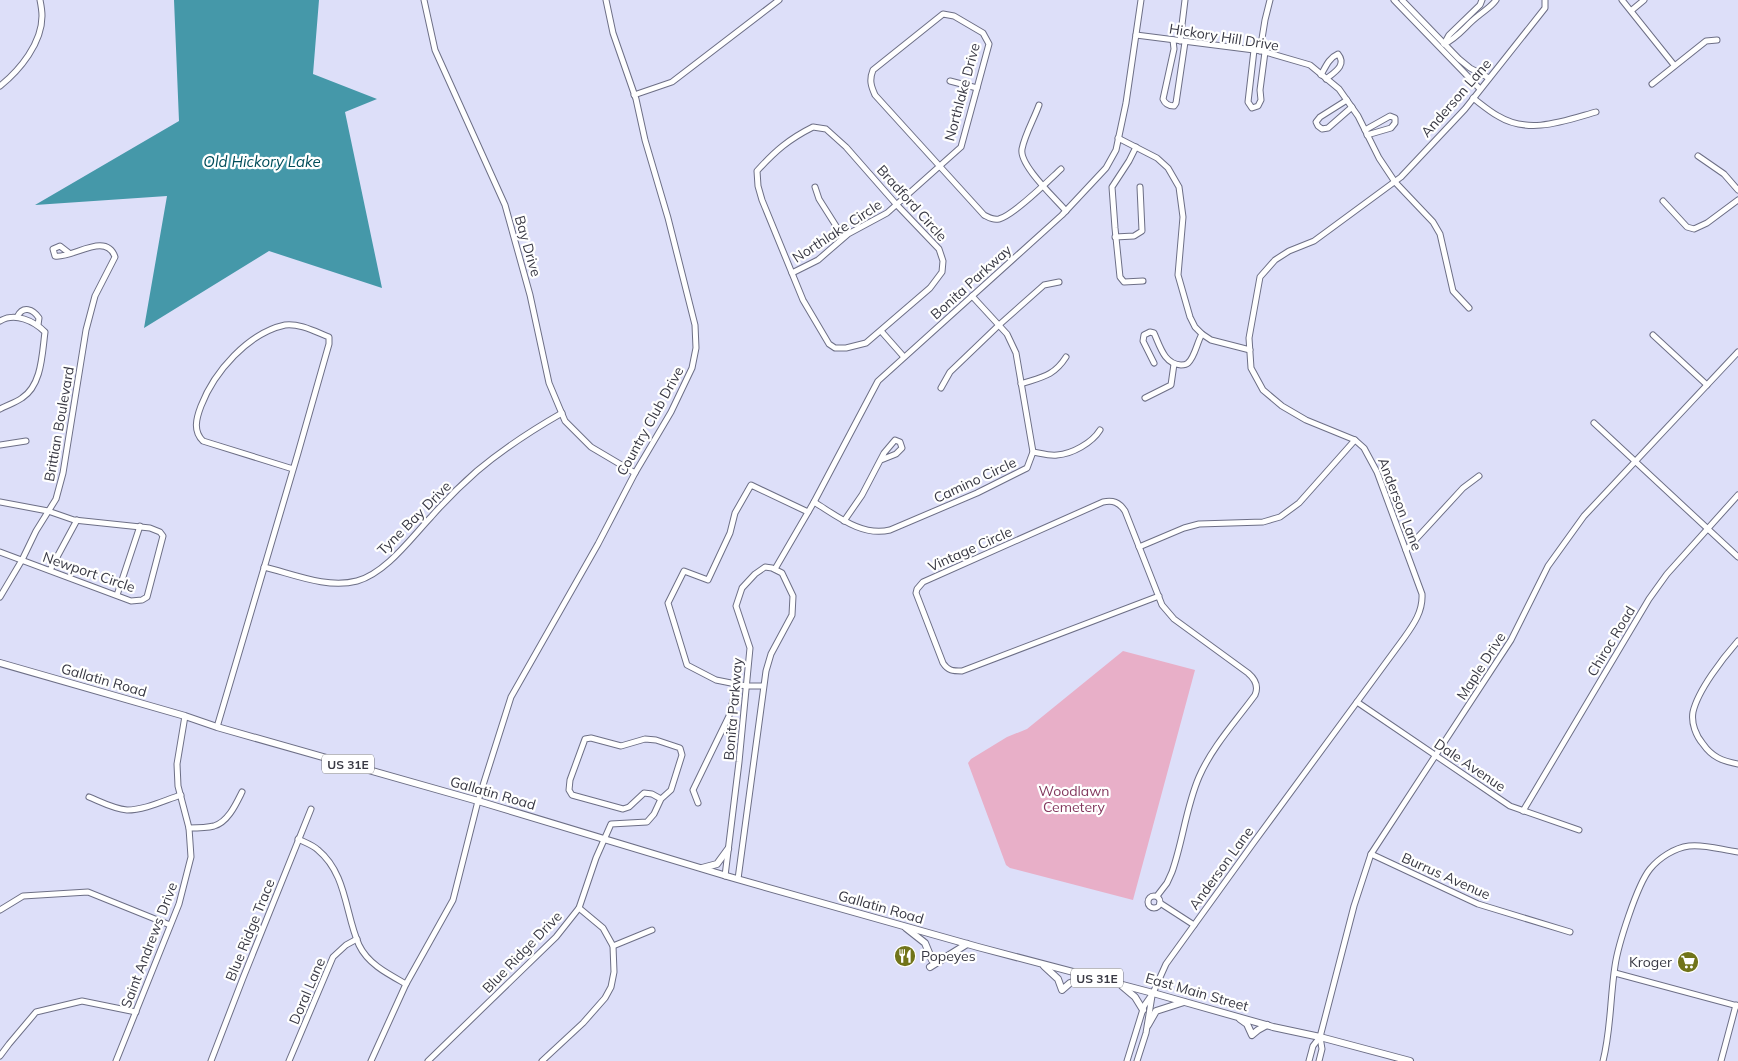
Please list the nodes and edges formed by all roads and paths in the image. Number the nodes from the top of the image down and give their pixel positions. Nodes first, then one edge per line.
1 (40, 0) edge
2 (424, 0) edge
3 (606, 0) edge
4 (779, 0) edge
5 (1141, 0) edge
6 (1185, 0) edge
7 (1270, 0) edge
8 (1394, 0) edge
9 (1402, 0) edge
10 (1482, 0) edge
11 (1496, 0) edge
12 (1545, 0) edge
13 (1622, 0) edge
14 (1644, 0) edge
15 (1632, 10) junction
16 (1136, 35) junction
17 (1173, 40) junction
18 (1717, 40) dead end
19 (1183, 41) junction
20 (1444, 44) junction
21 (1260, 51) junction
22 (1674, 65) junction
23 (1321, 74) junction
24 (1488, 78) junction
25 (1326, 79) junction
26 (950, 81) dead end
27 (1652, 84) dead end
28 (0, 86) edge
29 (977, 88) junction
30 (1480, 89) junction
31 (634, 95) junction
32 (1473, 98) junction
33 (1347, 100) junction
34 (1039, 105) dead end
35 (1352, 107) junction
36 (1596, 112) dead end
37 (1366, 132) junction
38 (1118, 138) junction
39 (1136, 147) junction
40 (1698, 156) dead end
41 (939, 167) junction
42 (1061, 169) dead end
43 (1395, 182) junction
44 (1043, 185) junction
45 (815, 186) dead end
46 (1140, 187) dead end
47 (1738, 190) edge
48 (1738, 200) edge
49 (1663, 201) dead end
50 (896, 204) junction
51 (1066, 211) junction
52 (843, 237) junction
53 (1116, 237) junction
54 (70, 253) dead end
55 (792, 273) junction
56 (1143, 281) dead end
57 (1059, 282) dead end
58 (972, 296) junction
59 (1469, 308) dead end
60 (16, 316) junction
61 (0, 321) edge
62 (38, 325) junction
63 (999, 325) junction
64 (881, 330) junction
65 (1202, 334) junction
66 (1653, 335) dead end
67 (1250, 350) junction
68 (1738, 352) edge
69 (904, 357) junction
70 (1066, 357) dead end
71 (1154, 363) dead end
72 (1174, 364) junction
73 (1021, 384) junction
74 (1707, 385) junction
75 (941, 388) dead end
76 (1145, 398) dead end
77 (0, 409) edge
78 (562, 413) junction
79 (1594, 423) dead end
80 (1100, 430) dead end
81 (1355, 440) junction
82 (26, 441) dead end
83 (0, 445) edge
84 (1033, 452) junction
85 (881, 460) dead end
86 (1636, 461) junction
87 (293, 469) junction
88 (634, 473) junction
89 (1479, 476) dead end
90 (1738, 495) edge
91 (0, 502) edge
92 (814, 502) junction
93 (48, 511) junction
94 (808, 512) junction
95 (77, 520) junction
96 (844, 521) junction
97 (140, 526) junction
98 (1707, 528) junction
99 (1139, 547) junction
100 (1406, 550) junction
101 (0, 552) edge
102 (1738, 557) edge
103 (22, 560) junction
104 (264, 567) junction
105 (774, 569) junction
106 (50, 570) junction
107 (117, 595) junction
108 (1159, 596) junction
109 (0, 598) edge
110 (1738, 641) edge
111 (0, 663) edge
112 (736, 684) junction
113 (746, 686) junction
114 (763, 686) junction
115 (1357, 702) junction
116 (185, 716) junction
117 (217, 727) junction
118 (1436, 756) junction
119 (1738, 764) edge
120 (242, 792) dead end
121 (181, 795) junction
122 (89, 797) dead end
123 (661, 799) junction
124 (478, 801) junction
125 (698, 803) dead end
126 (311, 808) dead end
127 (1523, 812) junction
128 (189, 828) junction
129 (1579, 830) dead end
130 (298, 839) junction
131 (604, 839) junction
132 (728, 849) junction
133 (1738, 852) edge
134 (1371, 854) junction
135 (701, 868) junction
136 (725, 876) junction
137 (738, 879) junction
138 (1157, 896) junction
139 (1160, 903) junction
140 (580, 908) junction
141 (0, 910) edge
142 (170, 925) junction
143 (1194, 925) junction
144 (903, 926) junction
145 (652, 930) dead end
146 (1570, 932) dead end
147 (357, 939) junction
148 (967, 944) junction
149 (613, 946) junction
150 (978, 947) joint
151 (1041, 964) junction
152 (1615, 973) junction
153 (1090, 977) junction
154 (406, 984) junction
155 (1119, 984) junction
156 (1153, 993) junction
157 (1186, 1002) junction
158 (1737, 1005) edge
159 (1143, 1010) junction
160 (136, 1012) junction
161 (1237, 1016) junction
162 (1148, 1025) junction
163 (1267, 1025) junction
164 (1320, 1037) junction
165 (0, 1056) edge
166 (116, 1061) edge
167 (211, 1061) edge
168 (289, 1061) edge
169 (371, 1061) edge
170 (428, 1061) edge
171 (542, 1061) edge
172 (1127, 1061) edge
173 (1137, 1061) edge
174 (1309, 1061) edge
175 (1318, 1061) edge
176 (1410, 1061) edge
177 (1603, 1061) edge
178 (1721, 1061) edge

1 - 28 street
2 - 78 street, Bay Drive
3 - 31 street, Country Club Drive
4 - 31 street
5 - 16 street, Bonita Parkway
6 - 19 street
7 - 21 street
8 - 30 street
9 - 20 street
10 - 20 street
11 - 20 street
12 - 24 street, Anderson Lane
13 - 15 street
14 - 15 street
15 - 22 street
16 - 17 street, Hickory Hill Drive
16 - 38 street, Bonita Parkway
17 - 19 street, Hickory Hill Drive
17 - 19 street
18 - 22 street
19 - 21 street, Hickory Hill Drive
20 - 24 street
21 - 21 street
21 - 23 street, Hickory Hill Drive
22 - 27 street
23 - 25 street, Hickory Hill Drive
23 - 25 street
24 - 30 street, Anderson Lane
25 - 33 street, Hickory Hill Drive
26 - 29 street
29 - 41 street, Northlake Drive
29 - 41 street, Northlake Drive
30 - 32 street, Anderson Lane
31 - 88 street, Country Club Drive
32 - 36 street
32 - 43 street, Anderson Lane
33 - 35 street, Hickory Hill Drive
33 - 35 street
34 - 44 street
35 - 37 street, Hickory Hill Drive
37 - 37 street
37 - 43 street, Hickory Hill Drive
38 - 39 street
38 - 51 street, Bonita Parkway
39 - 53 street
39 - 65 street
40 - 47 street
41 - 44 street, Northlake Drive
41 - 50 street, Northlake Circle
42 - 44 street
43 - 59 street, Hickory Hill Drive
43 - 67 street, Anderson Lane
44 - 51 street
45 - 52 street
46 - 53 street
48 - 49 street
50 - 52 street, Northlake Circle
50 - 55 street, Bradford Circle
50 - 64 street, Bradford Circle
51 - 58 street, Bonita Parkway
52 - 55 street, Northlake Circle
53 - 56 street
54 - 93 street, Brittian Boulevard
55 - 64 street, Bradford Circle
57 - 63 street
58 - 63 street, Camino Circle
58 - 69 street, Bonita Parkway
60 - 61 street
60 - 62 street
60 - 62 street
62 - 77 street
63 - 73 street, Camino Circle
63 - 75 street
64 - 69 street
65 - 67 street
65 - 72 street
66 - 74 street
67 - 81 street, Anderson Lane
68 - 74 street, Maple Drive
69 - 92 street, Bonita Parkway
70 - 73 street
71 - 72 street
72 - 76 street
73 - 84 street, Camino Circle
74 - 86 street, Maple Drive
78 - 88 street, Bay Drive
78 - 104 street, Tyne Bay Drive
79 - 86 street
80 - 84 street
81 - 99 street
81 - 100 street, Anderson Lane
82 - 83 street
84 - 96 street, Camino Circle
85 - 96 street
86 - 98 street
86 - 118 street, Maple Drive
87 - 87 street
87 - 104 street
88 - 124 street, Country Club Drive
89 - 100 street
90 - 98 street, Chiroc Road
91 - 93 street, Newport Circle
92 - 94 street, Bonita Parkway
92 - 96 street, Camino Circle
93 - 95 street, Newport Circle
93 - 103 street, Brittian Boulevard
94 - 105 street, Bonita Parkway
94 - 112 street
95 - 97 street, Newport Circle
95 - 106 street
97 - 107 street
97 - 107 street, Newport Circle
98 - 102 street
98 - 127 street, Chiroc Road
99 - 108 street, Vintage Circle
99 - 108 street, Vintage Circle
100 - 115 street, Anderson Lane
101 - 103 street, Newport Circle
103 - 106 street, Newport Circle
103 - 109 street, Brittian Boulevard
104 - 117 street
105 - 113 street, Bonita Parkway
105 - 114 street, Bonita Parkway
106 - 107 street, Newport Circle
108 - 138 street, Vintage Circle
110 - 119 street
111 - 116 main road, Gallatin Road / US 31E
112 - 113 street
112 - 125 street
113 - 114 street
113 - 132 street, Bonita Parkway
114 - 137 street, Bonita Parkway
115 - 118 street, Dale Avenue
115 - 143 street, Anderson Lane
116 - 117 main road, Gallatin Road / US 31E
116 - 121 street, Saint Andrews Drive
117 - 124 main road, Gallatin Road / US 31E
118 - 127 street, Dale Avenue
118 - 134 street, Maple Drive
120 - 128 street
121 - 122 street
121 - 128 street, Saint Andrews Drive
123 - 123 street
123 - 131 street
124 - 131 main road, Gallatin Road / US 31E
124 - 154 street, Country Club Drive
126 - 130 street, Blue Ridge Trace
127 - 129 street, Dale Avenue
128 - 142 street, Saint Andrews Drive
130 - 147 street
130 - 167 street, Blue Ridge Trace
131 - 135 main road, Gallatin Road / US 31E
131 - 140 street, Blue Ridge Drive
132 - 135 main road
132 - 136 street, Bonita Parkway
133 - 152 street
134 - 146 street, Burrus Avenue
134 - 164 street, Maple Drive
135 - 136 main road, Gallatin Road / US 31E
136 - 137 main road, Gallatin Road / US 31E
137 - 144 main road, Gallatin Road / US 31E
138 - 139 street
138 - 139 street
139 - 143 street
140 - 149 street
140 - 170 street, Blue Ridge Drive
141 - 142 street
142 - 160 street, Saint Andrews Drive
143 - 156 street, Anderson Lane
144 - 148 main road, Gallatin Road / US 31E
144 - 148 main road
145 - 149 street
147 - 154 street
147 - 168 street, Doral Lane
148 - 150 main road, Gallatin Road / US 31E
149 - 171 street
150 - 151 main road, East Main Street / US 31E
151 - 153 main road, East Main Street / US 31E
151 - 153 main road
152 - 158 street
152 - 177 street
153 - 155 main road, East Main Street / US 31E
154 - 169 street, Country Club Drive
155 - 156 main road, East Main Street / US 31E
155 - 159 main road
156 - 157 main road, East Main Street / US 31E
156 - 159 street
156 - 162 street
157 - 161 main road, East Main Street / US 31E
157 - 162 main road
158 - 178 street
159 - 172 street
160 - 165 street
160 - 166 street, Saint Andrews Drive
161 - 163 main road, East Main Street / US 31E
161 - 163 main road
162 - 173 street
163 - 164 main road, East Main Street / US 31E
164 - 174 street
164 - 175 street
164 - 176 main road, East Main Street / US 31E

